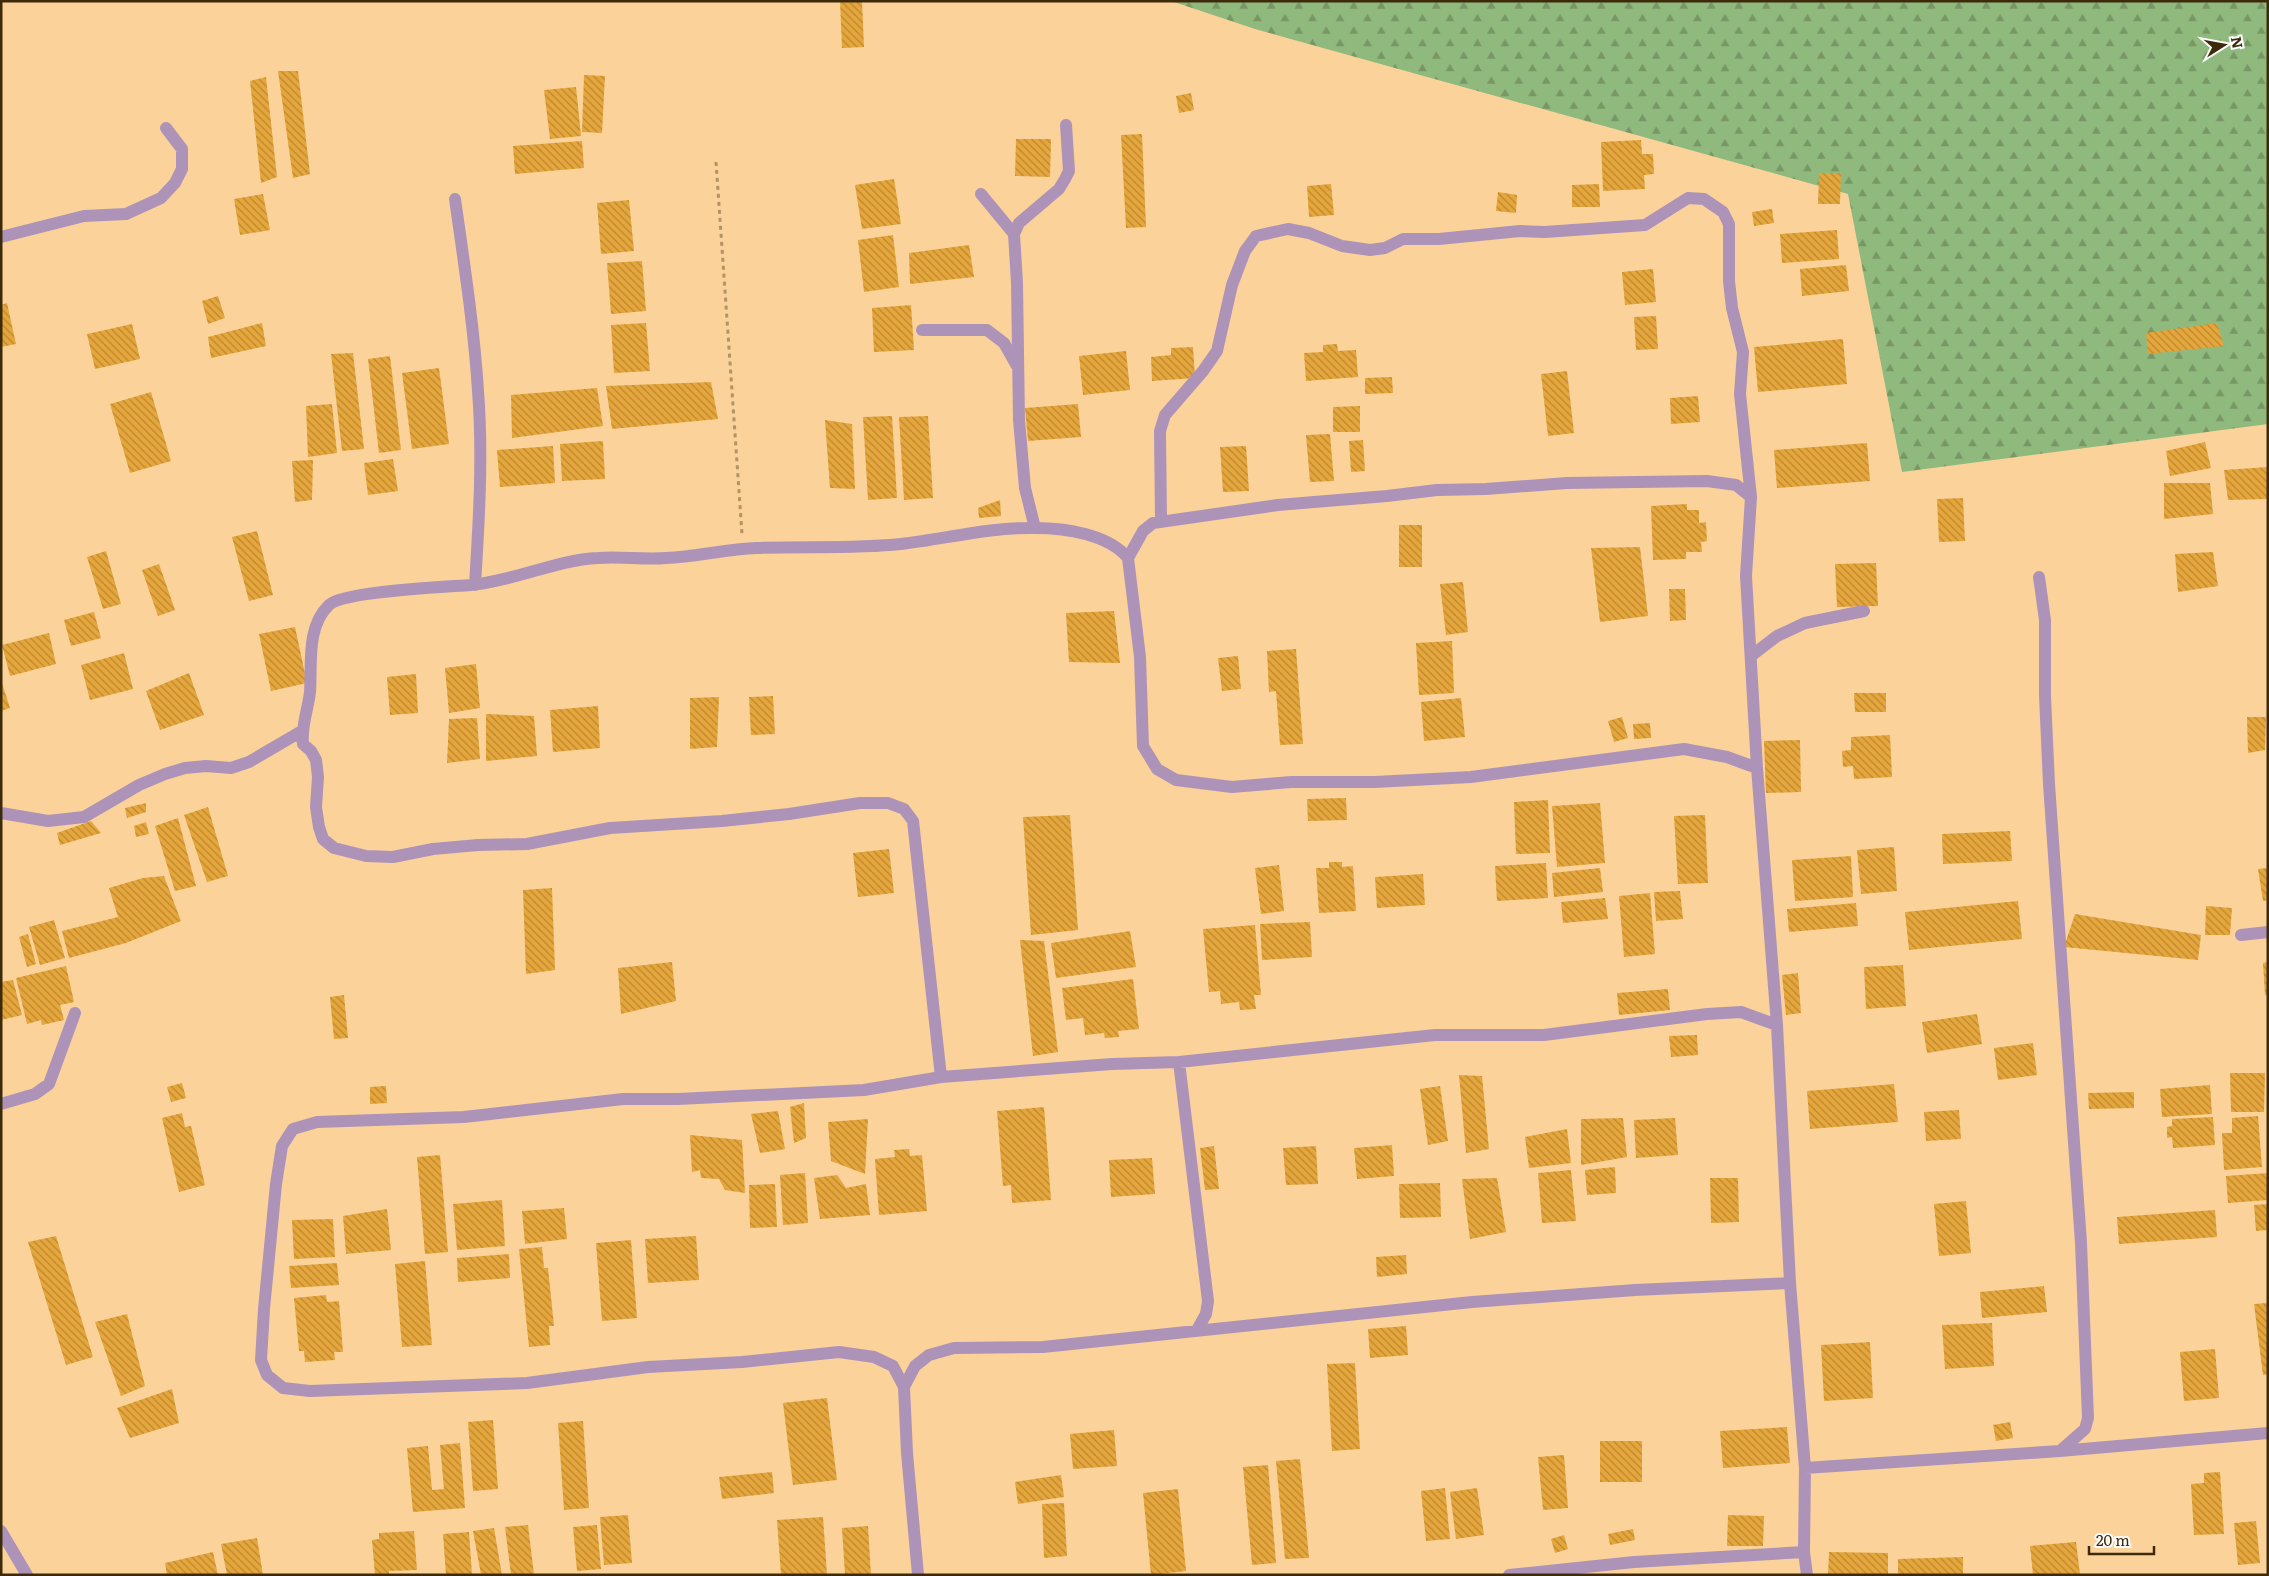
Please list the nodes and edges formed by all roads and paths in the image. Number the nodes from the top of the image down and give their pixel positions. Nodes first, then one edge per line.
1 (1066, 126) dead end
2 (166, 128) dead end
3 (716, 162) dead end
4 (981, 194) dead end
5 (455, 199) dead end
6 (1014, 234) junction
7 (1, 238) edge
8 (922, 330) dead end
9 (1018, 368) junction
10 (1751, 497) junction
11 (1161, 520) junction
12 (1035, 528) junction
13 (743, 549) junction
14 (1128, 558) junction
15 (2039, 577) dead end
16 (475, 585) junction
17 (1864, 611) dead end
18 (1751, 656) junction
19 (302, 731) junction
20 (1757, 768) junction
21 (1, 813) edge
22 (2268, 932) edge
23 (2241, 935) dead end
24 (75, 1013) dead end
25 (1777, 1025) junction
26 (1180, 1062) junction
27 (941, 1076) junction
28 (1, 1104) edge
29 (1790, 1283) junction
30 (1197, 1330) junction
31 (904, 1387) junction
32 (2268, 1433) edge
33 (2060, 1452) junction
34 (1805, 1468) junction
35 (1, 1530) edge
36 (1804, 1552) junction
37 (28, 1575) edge
38 (918, 1575) edge
39 (1509, 1575) edge
40 (1807, 1575) edge

1 - 6 street
2 - 7 street
3 - 13 path
4 - 6 street
5 - 16 street
6 - 9 street
8 - 9 street
9 - 12 street
10 - 11 street
10 - 11 street
10 - 18 street
11 - 14 street
12 - 13 street
12 - 14 street
13 - 16 street
14 - 20 street
15 - 33 street
16 - 19 street
17 - 18 street
18 - 20 street
19 - 21 street
19 - 27 street
20 - 25 street
22 - 23 street
24 - 28 street
25 - 26 street
25 - 29 street
26 - 27 street
26 - 30 street
27 - 31 street
29 - 30 street
29 - 34 street
30 - 31 street
31 - 38 street
32 - 33 street
33 - 34 street
34 - 36 street
35 - 37 street
36 - 39 street
36 - 40 street

